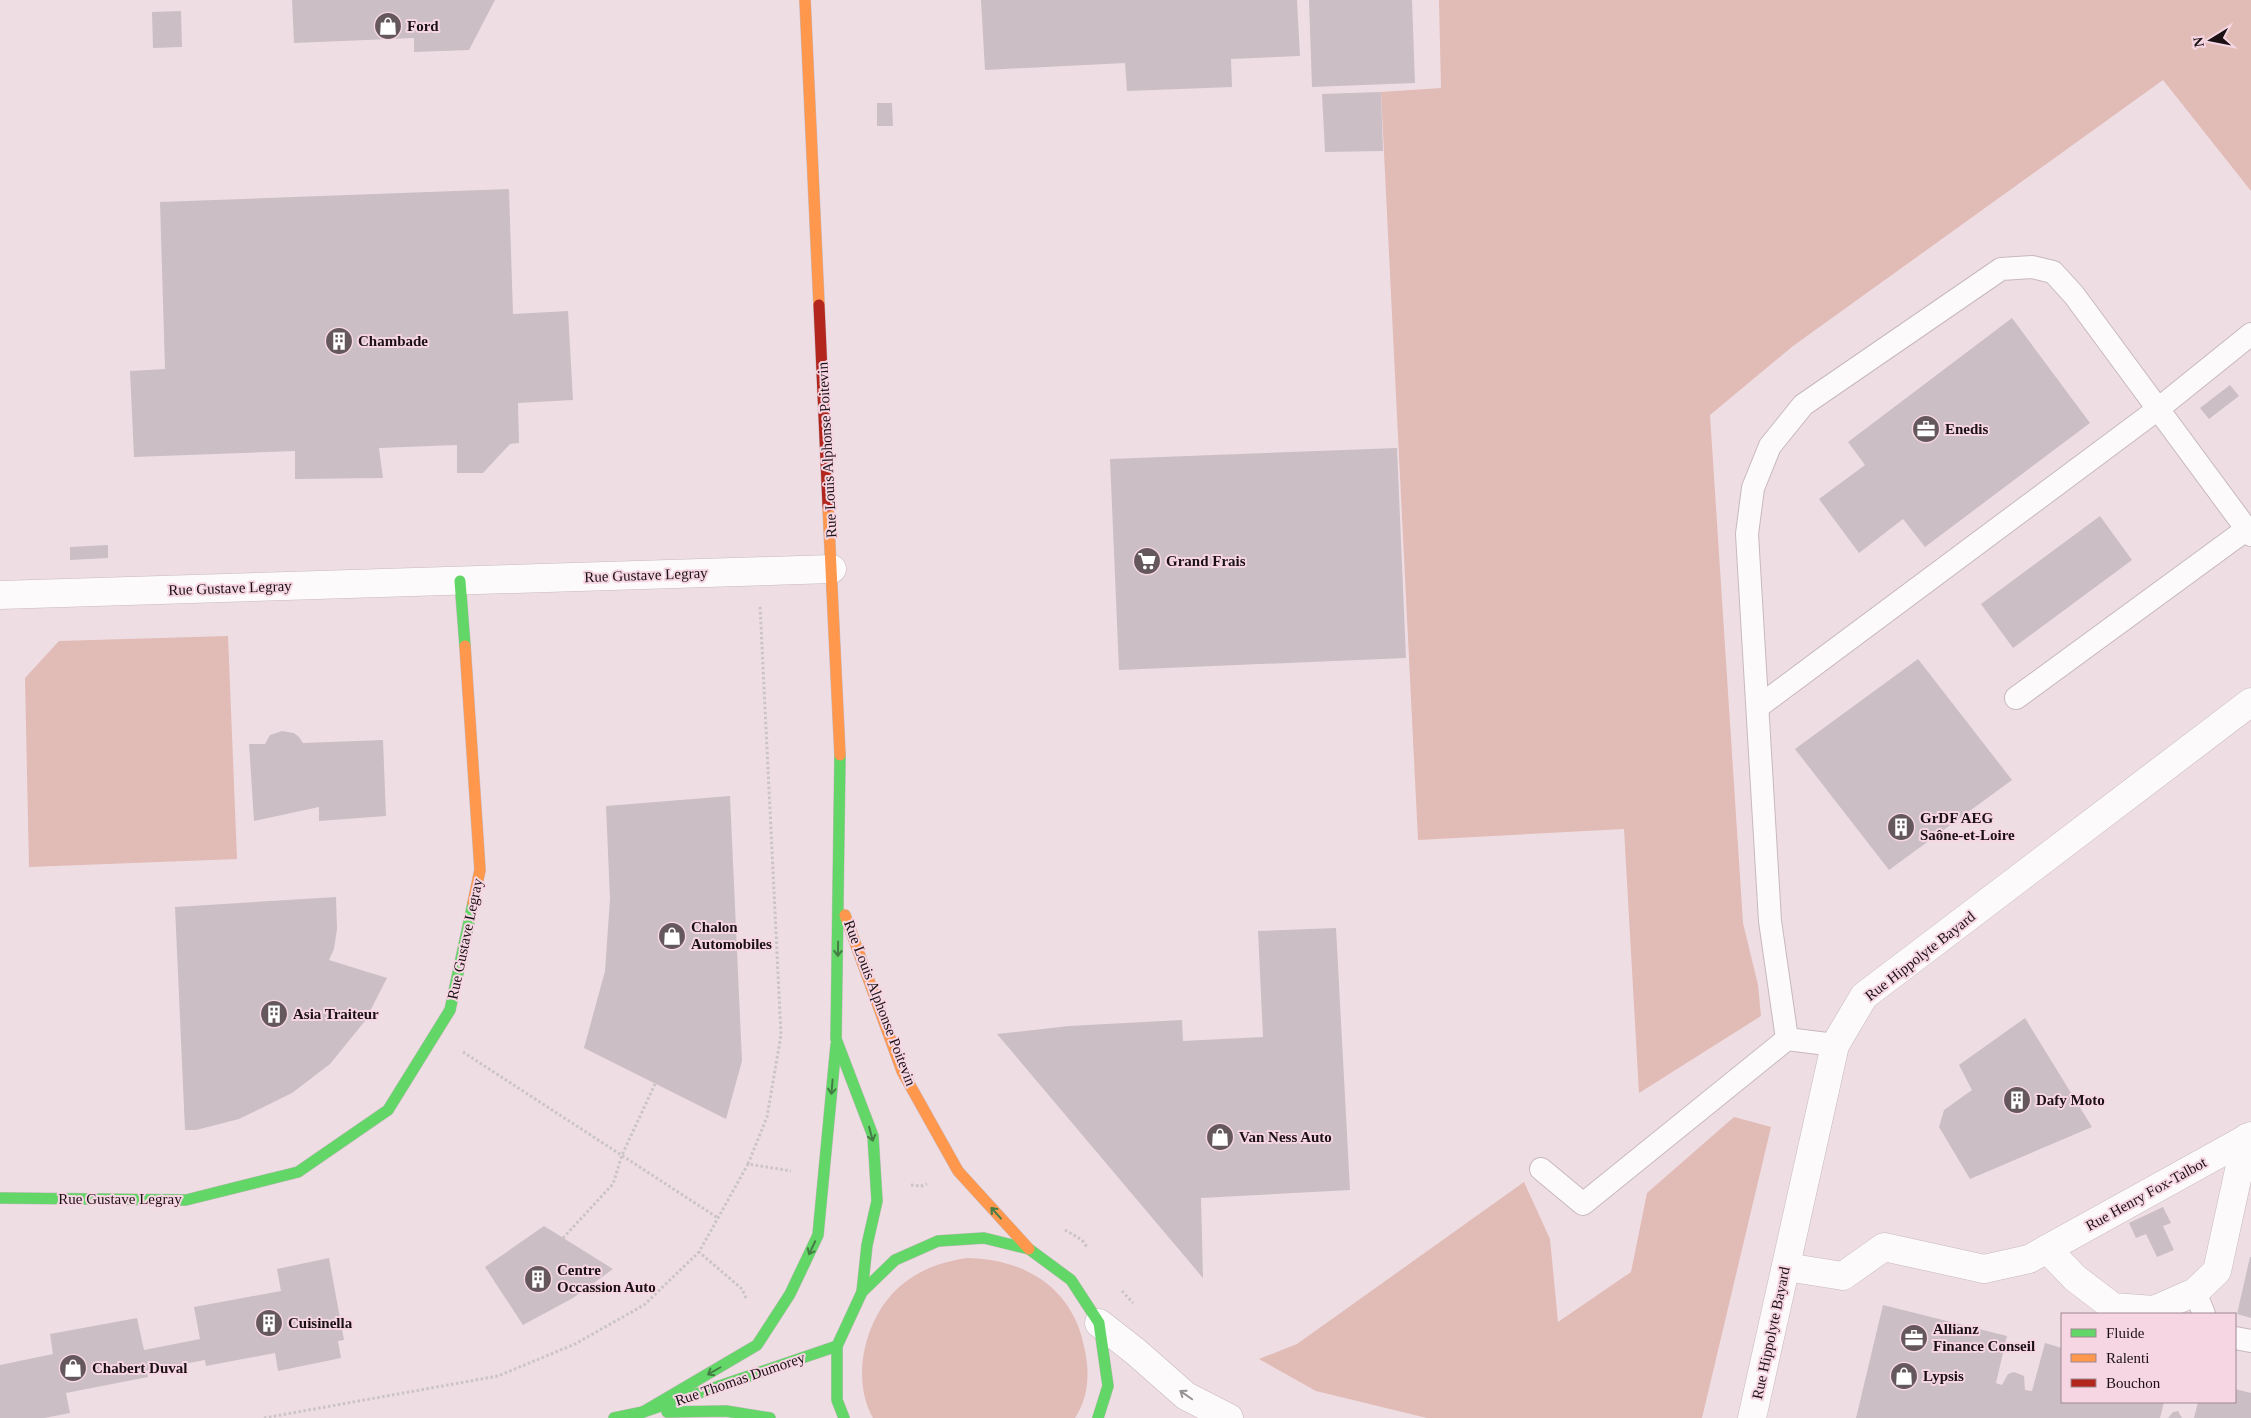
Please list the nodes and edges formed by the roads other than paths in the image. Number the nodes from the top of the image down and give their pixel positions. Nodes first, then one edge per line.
1 (806, 0) edge
2 (2251, 334) edge
3 (2158, 409) junction
4 (2249, 532) edge
5 (832, 569) junction
6 (460, 581) junction
7 (0, 595) edge
8 (2016, 698) dead end
9 (2251, 702) edge
10 (1758, 707) junction
11 (839, 900) junction
12 (836, 1039) junction
13 (1786, 1040) junction
14 (1835, 1045) junction
15 (2249, 1137) edge
16 (1541, 1169) dead end
17 (0, 1198) edge
18 (1029, 1250) junction
19 (2047, 1250) junction
20 (1786, 1267) junction
21 (862, 1292) junction
22 (2199, 1303) edge
23 (1099, 1323) junction
24 (2236, 1338) edge
25 (2251, 1341) edge
26 (837, 1346) junction
27 (643, 1412) junction
28 (614, 1418) edge
29 (770, 1418) edge
30 (844, 1418) edge
31 (1098, 1418) edge
32 (1229, 1418) edge
33 (1752, 1418) edge

1 - 5 street, Rue Louis Alphonse Poitevin
2 - 3 lane
3 - 4 lane
3 - 10 lane
3 - 10 lane
4 - 8 lane
5 - 6 street, Rue Gustave Legray
5 - 11 street, Rue Louis Alphonse Poitevin
6 - 7 street, Rue Gustave Legray
6 - 17 street, Rue Gustave Legray
9 - 14 street, Rue Hippolyte Bayard
10 - 13 lane
11 -> 12 street, Rue Louis Alphonse Poitevin
18 -> 11 street, Rue Louis Alphonse Poitevin
12 -> 21 street, Rue Louis Alphonse Poitevin
12 -> 27 street
13 - 14 lane
13 - 16 lane
14 - 20 street, Rue Hippolyte Bayard
15 - 19 street, Rue Henry Fox-Talbot
15 - 22 street, Rue Henry Fox-Talbot
18 - 21 street
18 - 23 street
19 - 20 street, Rue Henry Fox-Talbot
19 - 22 street, Rue Henry Fox-Talbot
20 - 33 street, Rue Hippolyte Bayard
21 - 26 street
23 - 31 street
32 -> 23 street
24 - 25 lane
26 - 27 street, Rue Thomas Dumorey
26 - 30 street
27 - 28 street, Rue Thomas Dumorey
27 - 29 street, Rue Thomas Dumorey

